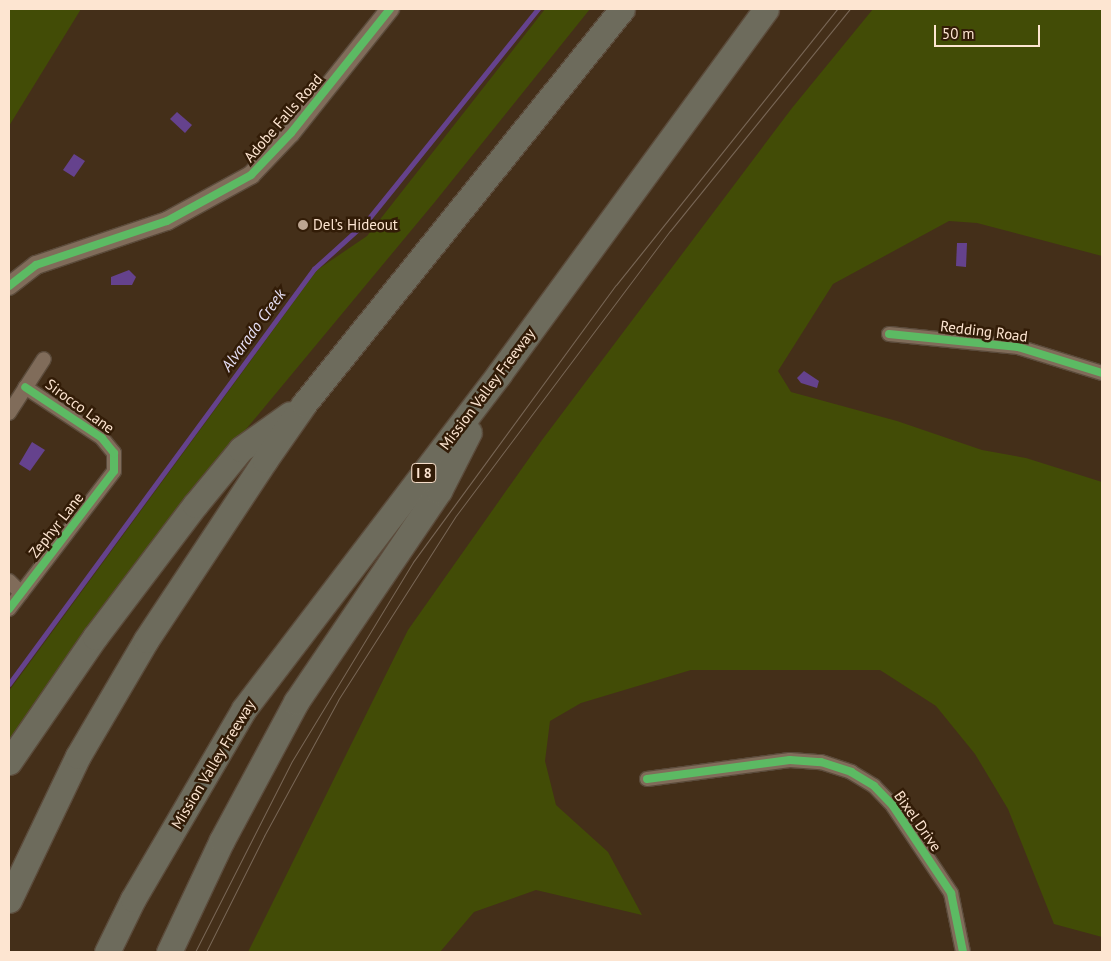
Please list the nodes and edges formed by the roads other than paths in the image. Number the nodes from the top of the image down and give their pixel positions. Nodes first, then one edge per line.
1 (390, 9) edge
2 (622, 9) edge
3 (766, 9) edge
4 (9, 286) edge
5 (889, 334) dead end
6 (44, 359) dead end
7 (1102, 373) edge
8 (499, 374) junction
9 (26, 388) junction
10 (304, 404) junction
11 (9, 413) edge
12 (114, 453) joint
13 (9, 581) edge
14 (21, 593) junction
15 (9, 609) edge
16 (9, 762) edge
17 (648, 779) dead end
18 (9, 900) edge
19 (107, 952) edge
20 (169, 952) edge
21 (963, 952) edge

1 - 4 street, Adobe Falls Road
2 - 10 highway
3 - 8 highway, Mission Valley Freeway / I 8
5 - 7 street, Redding Road
6 - 9 street
8 - 19 highway, Mission Valley Freeway / I 8
8 - 20 highway
9 - 11 street
9 - 12 street, Sirocco Lane
10 - 16 highway
10 - 18 highway
12 - 14 street, Zephyr Lane
13 - 14 street
14 - 15 street, Zephyr Lane
17 - 21 street, Bixel Drive

